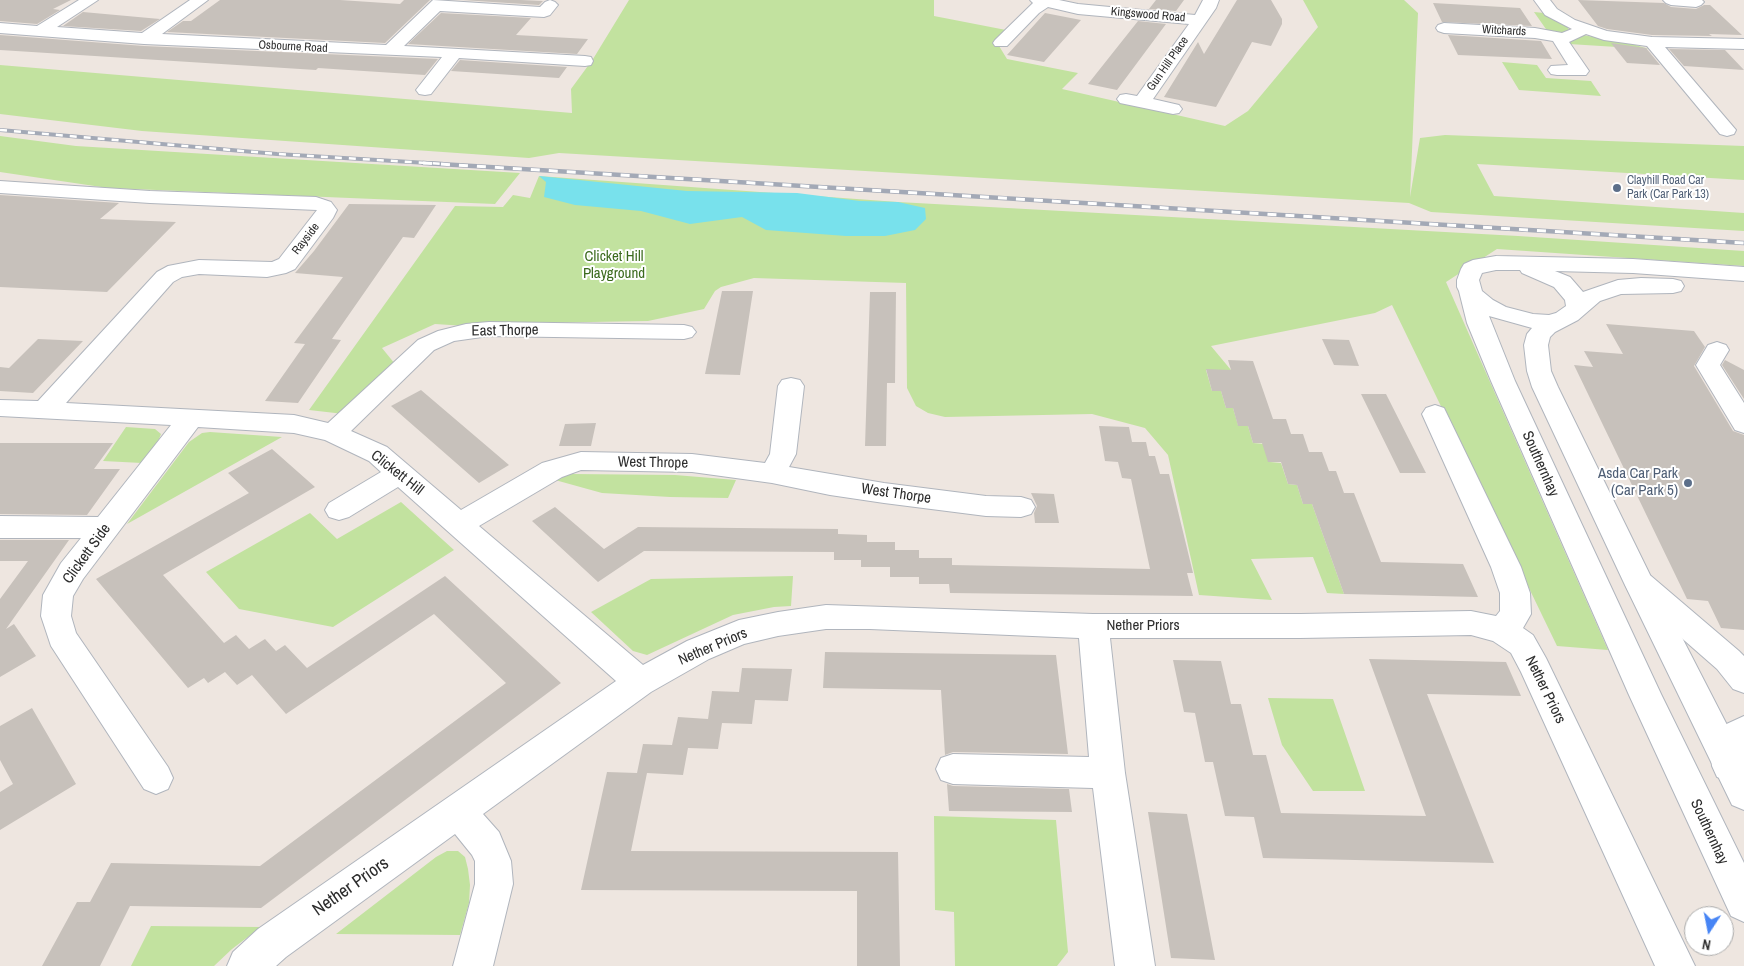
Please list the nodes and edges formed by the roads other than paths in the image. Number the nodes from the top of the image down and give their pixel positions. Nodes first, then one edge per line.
1 (90, 0) edge
2 (200, 0) edge
3 (1211, 0) edge
4 (1542, 0) edge
5 (1671, 0) edge
6 (1041, 1) edge
7 (1696, 2) dead end
8 (438, 3) edge
9 (550, 5) dead end
10 (1199, 20) junction
11 (0, 28) edge
12 (1444, 28) dead end
13 (1585, 30) junction
14 (40, 31) junction
15 (1564, 38) junction
16 (144, 39) junction
17 (1652, 42) junction
18 (1002, 44) dead end
19 (1744, 44) edge
20 (390, 51) junction
21 (454, 53) junction
22 (586, 61) dead end
23 (1557, 70) dead end
24 (425, 90) dead end
25 (1124, 99) dead end
26 (1142, 102) junction
27 (1173, 109) dead end
28 (1727, 130) dead end
29 (0, 187) edge
30 (1513, 264) junction
31 (1744, 274) edge
32 (1468, 285) junction
33 (1744, 292) edge
34 (1569, 314) junction
35 (684, 332) dead end
36 (1717, 350) dead end
37 (791, 386) dead end
38 (0, 408) edge
39 (44, 411) junction
40 (1435, 414) dead end
41 (192, 417) junction
42 (1744, 424) edge
43 (332, 433) junction
44 (401, 473) junction
45 (772, 473) junction
46 (1021, 507) dead end
47 (339, 510) dead end
48 (458, 524) junction
49 (0, 527) edge
50 (105, 528) junction
51 (1639, 583) junction
52 (1093, 626) junction
53 (1502, 630) junction
54 (1713, 648) junction
55 (1744, 657) edge
56 (1744, 664) edge
57 (1744, 679) edge
58 (640, 682) junction
59 (1744, 731) edge
60 (953, 769) dead end
61 (1108, 773) junction
62 (156, 778) dead end
63 (1737, 780) edge
64 (458, 811) junction
65 (1744, 903) edge
66 (247, 966) edge
67 (473, 966) edge
68 (1135, 966) edge
69 (1675, 966) edge

1 - 14 street
2 - 16 street
3 - 10 street, Gun Hill Place
4 - 13 street
5 - 7 street
6 - 10 street, Kingswood Road
6 - 18 street
8 - 9 street
8 - 20 street
10 - 26 street, Gun Hill Place
11 - 14 street, Osbourne Road
12 - 15 street, Witchards
13 - 15 street
13 - 17 street
14 - 16 street, Osbourne Road
15 - 23 street
16 - 20 street, Osbourne Road
17 - 19 street
17 - 28 street
20 - 21 street, Osbourne Road
21 - 22 street, Osbourne Road
21 - 24 street
25 - 26 street, Gun Hill Place
26 - 27 street, Gun Hill Place
29 - 39 street, Rayside
30 - 31 street
30 - 32 street
30 - 34 street
32 - 34 street
32 - 65 street, Southernhay
33 - 34 street
34 - 51 street
35 - 43 street, East Thorpe
36 - 42 street
37 - 45 street
38 - 39 street, Clickett Hill
39 - 41 street, Clickett Hill
40 - 53 street
41 - 43 street, Clickett Hill
41 - 50 street, Clickett Side
43 - 44 street, Clickett Hill
44 - 47 street
44 - 48 street, Clickett Hill
45 - 46 street, West Thorpe
45 - 48 street, West Thrope
48 - 58 street, Clickett Hill
49 - 50 street
50 - 62 street, Clickett Side
51 - 54 street
51 - 63 street
52 - 53 street, Nether Priors
52 - 58 street, Nether Priors
52 - 61 street
53 - 69 street, Nether Priors
54 - 55 street
54 - 56 street
54 - 57 street
58 - 64 street, Nether Priors
59 - 63 street
60 - 61 street
61 - 68 street
64 - 66 street, Nether Priors
64 - 67 street

